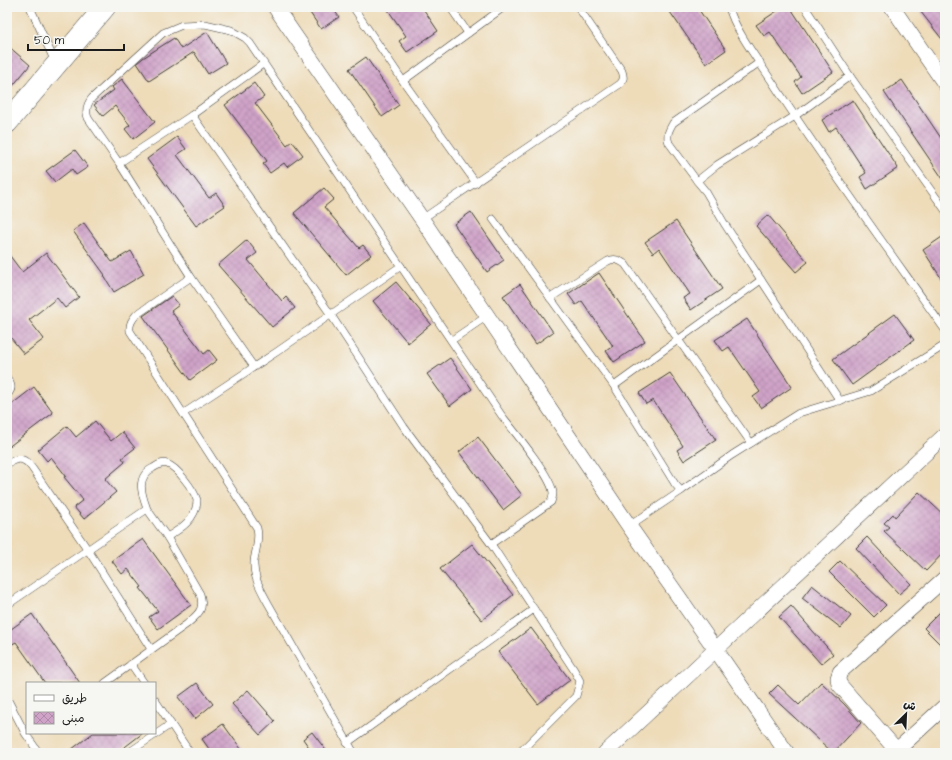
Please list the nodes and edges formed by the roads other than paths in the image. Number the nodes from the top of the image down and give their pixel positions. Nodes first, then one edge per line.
1 (30, 7) edge
2 (105, 7) edge
3 (275, 7) edge
4 (353, 7) edge
5 (450, 7) edge
6 (504, 7) edge
7 (578, 7) edge
8 (729, 7) edge
9 (805, 7) edge
10 (892, 7) edge
11 (468, 33) junction
12 (760, 62) junction
13 (56, 64) junction
14 (263, 64) junction
15 (850, 76) junction
16 (404, 81) junction
17 (945, 84) edge
18 (192, 115) junction
19 (795, 116) junction
20 (7, 123) edge
21 (119, 162) junction
22 (697, 181) junction
23 (476, 183) junction
24 (945, 210) edge
25 (493, 219) dead end
26 (422, 220) junction
27 (401, 266) junction
28 (191, 277) junction
29 (761, 280) junction
30 (550, 298) junction
31 (331, 315) junction
32 (487, 316) junction
33 (945, 330) edge
34 (452, 340) junction
35 (679, 340) junction
36 (945, 345) edge
37 (254, 367) junction
38 (7, 378) edge
39 (614, 386) junction
40 (7, 395) edge
41 (840, 401) junction
42 (184, 413) junction
43 (945, 436) edge
44 (750, 443) junction
45 (7, 464) edge
46 (680, 491) junction
47 (147, 510) junction
48 (629, 526) junction
49 (167, 537) junction
50 (491, 544) junction
51 (88, 550) junction
52 (945, 578) edge
53 (7, 605) edge
54 (534, 609) junction
55 (151, 649) junction
56 (716, 650) junction
57 (131, 664) junction
58 (106, 682) edge
59 (143, 682) edge
60 (7, 698) edge
61 (156, 702) edge
62 (945, 706) edge
63 (171, 724) junction
64 (26, 732) edge
65 (27, 734) edge
66 (347, 743) junction
67 (898, 751) edge
68 (39, 753) edge
69 (128, 753) edge
70 (190, 753) edge
71 (354, 753) edge
72 (519, 753) edge
73 (605, 753) edge
74 (786, 753) edge

1 - 13 lane
2 - 13 main road
3 - 26 street
4 - 16 lane
5 - 11 lane
6 - 11 lane
7 - 23 lane
8 - 12 lane
9 - 15 lane
10 - 17 street
11 - 16 lane
12 - 19 lane
12 - 22 lane
13 - 20 main road
14 - 18 lane
14 - 21 lane
14 - 27 lane
15 - 19 lane
15 - 24 lane
16 - 23 lane
18 - 21 lane
18 - 31 lane
19 - 22 lane
19 - 33 lane
21 - 28 lane
22 - 29 lane
23 - 26 lane
25 - 30 lane
26 - 32 street
27 - 31 lane
27 - 34 lane
28 - 37 lane
28 - 42 lane
29 - 35 lane
29 - 41 lane
30 - 35 lane
30 - 39 lane
31 - 37 lane
31 - 50 lane
32 - 34 lane
32 - 48 street
34 - 50 lane
35 - 39 lane
35 - 44 lane
36 - 41 lane
37 - 42 lane
38 - 40 lane
39 - 46 lane
41 - 44 lane
42 - 66 lane
43 - 56 street
44 - 46 lane
45 - 51 lane
46 - 48 lane
47 - 49 lane
47 - 49 lane
47 - 51 lane
48 - 56 street
49 - 55 lane
50 - 54 lane
51 - 53 lane
51 - 55 lane
52 - 67 street
54 - 66 lane
54 - 72 lane
55 - 57 lane
56 - 73 street
56 - 74 street
57 - 58 lane
57 - 59 lane
60 - 64 lane
61 - 63 lane
62 - 67 street
63 - 69 lane
63 - 70 lane
65 - 68 lane
66 - 71 lane

